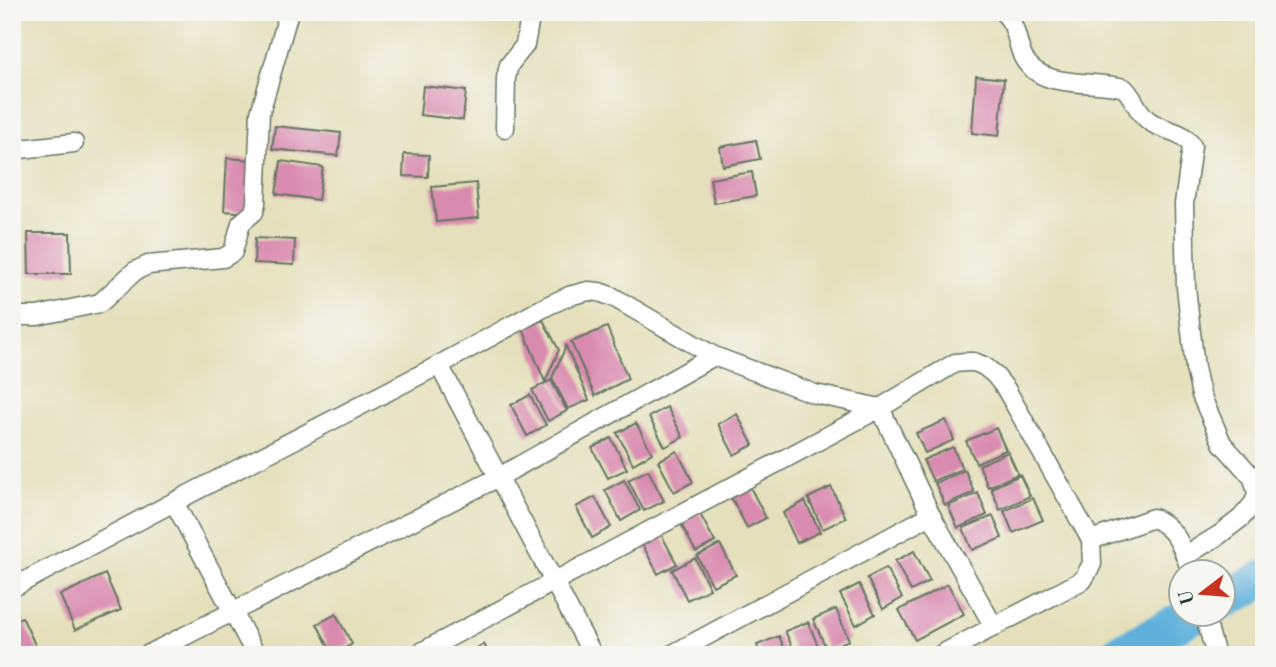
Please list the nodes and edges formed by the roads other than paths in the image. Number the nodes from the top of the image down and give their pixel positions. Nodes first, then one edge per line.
1 (289, 12) edge
2 (531, 12) edge
3 (1003, 12) edge
4 (505, 128) dead end
5 (74, 143) dead end
6 (12, 150) edge
7 (12, 316) edge
8 (714, 356) junction
9 (439, 365) junction
10 (880, 408) junction
11 (499, 477) junction
12 (174, 502) junction
13 (931, 515) junction
14 (1091, 540) junction
15 (1185, 558) edge
16 (1196, 558) edge
17 (553, 581) junction
18 (12, 588) edge
19 (232, 611) junction
20 (993, 627) junction
21 (1208, 628) edge
22 (147, 655) edge
23 (256, 655) edge
24 (416, 655) edge
25 (593, 655) edge
26 (671, 655) edge
27 (940, 655) edge
28 (1216, 655) edge

1 - 7 street
2 - 4 street
3 - 16 street
5 - 6 street
8 - 9 street
8 - 10 street
8 - 11 street
9 - 11 street
9 - 12 street
10 - 13 street
10 - 14 street
10 - 17 street
11 - 17 street
11 - 19 street
12 - 18 street
12 - 19 street
13 - 20 street
13 - 26 street
14 - 15 street
14 - 20 street
17 - 24 street
17 - 25 street
19 - 22 street
19 - 23 street
20 - 27 street
21 - 28 street

